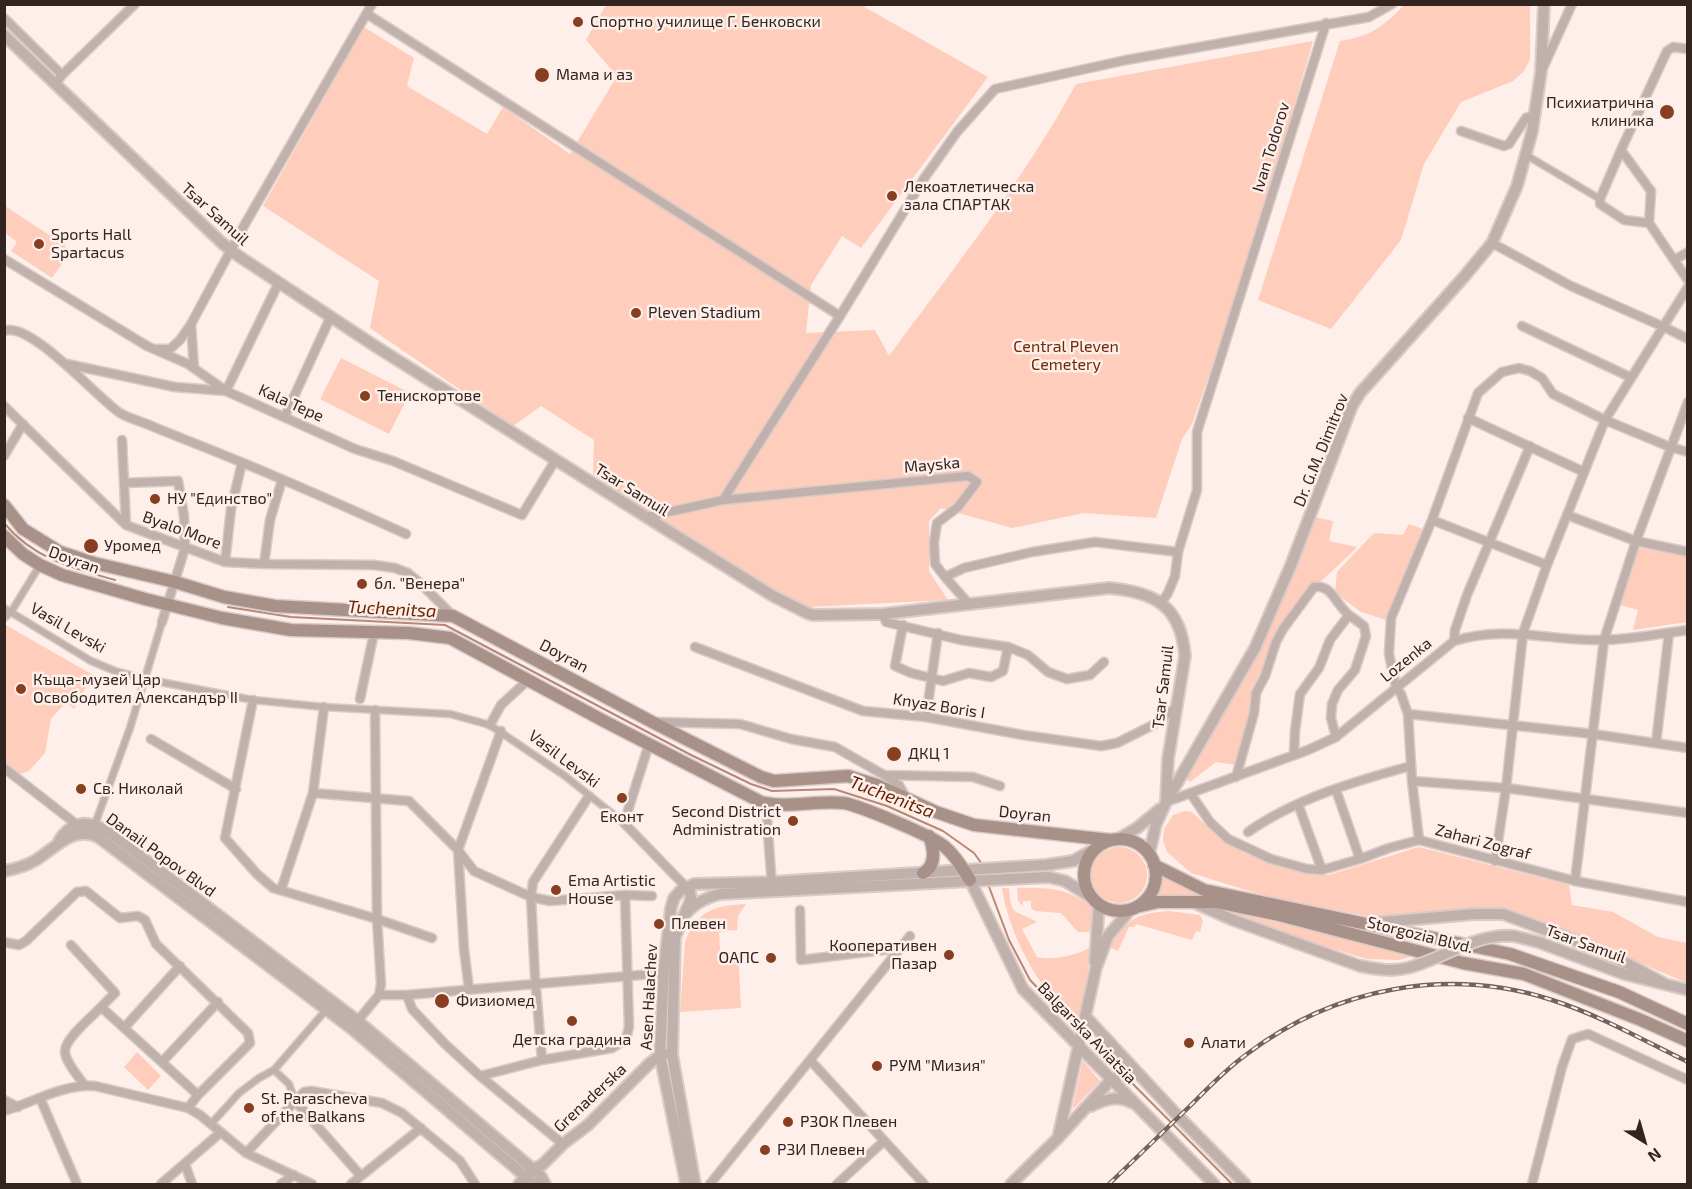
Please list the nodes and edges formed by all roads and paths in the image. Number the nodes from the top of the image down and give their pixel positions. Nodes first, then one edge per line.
1 (135, 4) edge
2 (372, 4) edge
3 (1392, 4) edge
4 (1544, 4) edge
5 (1572, 4) edge
6 (367, 14) junction
7 (4, 18) edge
8 (1326, 24) junction
9 (4, 35) edge
10 (1688, 49) edge
11 (1541, 72) junction
12 (59, 79) junction
13 (1534, 115) junction
14 (1461, 130) dead end
15 (1621, 150) junction
16 (1526, 154) junction
17 (1600, 199) junction
18 (1648, 223) junction
19 (1492, 243) junction
20 (231, 250) junction
21 (1688, 252) edge
22 (4, 259) edge
23 (1674, 260) junction
24 (1688, 280) edge
25 (279, 282) junction
26 (1688, 287) edge
27 (331, 316) junction
28 (840, 316) junction
29 (191, 324) junction
30 (1522, 326) dead end
31 (1664, 327) junction
32 (7, 330) edge
33 (1688, 339) edge
34 (147, 346) junction
35 (66, 364) junction
36 (194, 368) junction
37 (1630, 377) junction
38 (226, 391) junction
39 (1688, 402) edge
40 (4, 406) edge
41 (285, 416) junction
42 (1468, 418) junction
43 (1605, 420) junction
44 (22, 423) junction
45 (122, 440) dead end
46 (1530, 446) junction
47 (1670, 447) junction
48 (1688, 452) edge
49 (4, 456) edge
50 (556, 459) junction
51 (242, 463) junction
52 (1584, 472) junction
53 (282, 480) junction
54 (124, 483) junction
55 (723, 500) junction
56 (4, 505) edge
57 (1567, 516) junction
58 (646, 517) junction
59 (1432, 519) junction
60 (126, 525) junction
61 (406, 534) dead end
62 (4, 536) edge
63 (1636, 541) junction
64 (1489, 543) junction
65 (185, 548) junction
66 (1179, 552) junction
67 (1688, 552) edge
68 (225, 562) junction
69 (264, 564) junction
70 (1547, 565) junction
71 (40, 566) junction
72 (945, 577) junction
73 (175, 582) junction
74 (1161, 603) junction
75 (969, 604) junction
76 (168, 605) junction
77 (8, 610) edge
78 (883, 614) junction
79 (1349, 615) junction
80 (453, 616) junction
81 (4, 618) edge
82 (162, 622) joint
83 (903, 625) junction
84 (1688, 630) edge
85 (374, 633) junction
86 (938, 633) junction
87 (1523, 633) junction
88 (1669, 633) junction
89 (1604, 640) junction
90 (1454, 641) junction
91 (695, 647) dead end
92 (1008, 647) junction
93 (1104, 662) dead end
94 (932, 677) junction
95 (145, 679) junction
96 (528, 680) junction
97 (1396, 687) junction
98 (360, 699) dead end
99 (253, 700) junction
100 (324, 707) junction
101 (1178, 707) junction
102 (375, 710) junction
103 (1408, 714) junction
104 (926, 717) junction
105 (652, 722) junction
106 (490, 725) junction
107 (1512, 726) junction
108 (501, 731) junction
109 (1593, 734) junction
110 (1336, 737) junction
111 (150, 739) dead end
112 (1656, 743) junction
113 (649, 744) junction
114 (1688, 748) edge
115 (1294, 754) junction
116 (1411, 766) junction
117 (4, 768) edge
118 (884, 775) junction
119 (1236, 777) junction
120 (1412, 781) junction
121 (1000, 786) dead end
122 (1506, 788) junction
123 (236, 789) junction
124 (1335, 790) junction
125 (313, 794) junction
126 (1191, 794) junction
127 (589, 796) junction
128 (1585, 798) junction
129 (376, 800) junction
130 (907, 800) junction
131 (1166, 802) junction
132 (771, 804) junction
133 (1298, 804) junction
134 (1688, 813) edge
135 (624, 823) junction
136 (95, 824) junction
137 (76, 825) junction
138 (1248, 832) dead end
139 (928, 836) junction
140 (71, 837) junction
141 (1114, 840) junction
142 (1419, 840) junction
143 (57, 844) junction
144 (459, 850) junction
145 (1093, 850) junction
146 (1360, 859) junction
147 (1152, 860) junction
148 (1495, 861) junction
149 (1322, 870) junction
150 (4, 871) edge
151 (923, 873) junction
152 (1001, 873) junction
153 (974, 875) junction
154 (1575, 881) junction
155 (686, 887) junction
156 (772, 887) junction
157 (281, 890) junction
158 (625, 895) junction
159 (652, 896) dead end
160 (531, 897) junction
161 (1095, 900) junction
162 (1191, 902) junction
163 (1688, 902) edge
164 (1133, 908) junction
165 (800, 910) dead end
166 (377, 919) junction
167 (681, 920) junction
168 (1362, 923) junction
169 (910, 936) dead end
170 (432, 938) dead end
171 (4, 942) edge
172 (71, 945) dead end
173 (900, 948) junction
174 (180, 966) junction
175 (1096, 968) junction
176 (664, 974) junction
177 (627, 976) junction
178 (535, 983) junction
179 (1663, 983) junction
180 (469, 989) junction
181 (1688, 990) edge
182 (407, 994) junction
183 (379, 995) junction
184 (218, 1002) junction
185 (101, 1007) junction
186 (326, 1010) junction
187 (1084, 1020) junction
188 (1688, 1024) edge
189 (355, 1025) junction
190 (124, 1028) junction
191 (1688, 1041) edge
192 (1079, 1044) junction
193 (672, 1054) junction
194 (660, 1055) junction
195 (542, 1060) junction
196 (810, 1060) junction
197 (162, 1062) junction
198 (274, 1070) junction
199 (1139, 1075) junction
200 (480, 1076) junction
201 (1113, 1078) junction
202 (1688, 1080) edge
203 (85, 1086) junction
204 (198, 1095) junction
205 (40, 1098) junction
206 (4, 1100) edge
207 (295, 1101) junction
208 (18, 1107) junction
209 (1139, 1107) junction
210 (188, 1108) junction
211 (1086, 1109) junction
212 (4, 1111) edge
213 (211, 1124) junction
214 (421, 1128) junction
215 (220, 1133) junction
216 (1058, 1138) junction
217 (884, 1141) junction
218 (563, 1144) junction
219 (246, 1153) junction
220 (185, 1164) junction
221 (294, 1175) junction
222 (362, 1176) junction
223 (534, 1179) edge
224 (77, 1185) edge
225 (161, 1185) edge
226 (192, 1185) edge
227 (281, 1185) edge
228 (312, 1185) edge
229 (351, 1185) edge
230 (475, 1185) edge
231 (686, 1185) edge
232 (695, 1185) edge
233 (710, 1185) edge
234 (837, 1185) edge
235 (924, 1185) edge
236 (1011, 1185) edge
237 (1214, 1185) edge
238 (1245, 1185) edge
239 (1532, 1185) edge

1 - 12 street
2 - 6 street
3 - 8 street
4 - 11 street, Dr. G.M. Dimitrov
5 - 11 street
6 - 20 street
6 - 28 street
7 - 12 street
8 - 28 street
8 - 66 street, Ivan Todorov
9 - 12 street, Tsar Samuil
10 - 15 street
11 - 13 street, Dr. G.M. Dimitrov
12 - 20 street, Tsar Samuil
13 - 14 street
13 - 16 street, Dr. G.M. Dimitrov
15 - 17 street
15 - 18 street
16 - 17 street
16 - 19 street, Dr. G.M. Dimitrov
17 - 18 street
18 - 23 street
19 - 31 street
19 - 131 street, Dr. G.M. Dimitrov
20 - 25 street, Tsar Samuil
20 - 29 street
21 - 23 street
22 - 34 street, Kala Tepe
23 - 24 street
25 - 27 street, Tsar Samuil
25 - 38 street
26 - 31 street
27 - 41 street
27 - 50 street, Tsar Samuil
28 - 55 street
29 - 34 street
29 - 36 street
30 - 37 street
31 - 33 street
31 - 37 street
32 - 35 street
34 - 36 street, Kala Tepe
35 - 38 street
35 - 51 street
36 - 38 street, Kala Tepe
37 - 43 street
38 - 41 street, Kala Tepe
39 - 47 street
40 - 44 street, Byalo More
41 - 50 street, Kala Tepe
42 - 43 street
42 - 46 street
42 - 59 street
43 - 47 street
43 - 52 street
44 - 49 street
44 - 60 street, Byalo More
45 - 54 street
46 - 52 street
46 - 64 street
47 - 48 street
47 - 63 street
50 - 58 street, Tsar Samuil
51 - 53 street
51 - 68 street
52 - 57 street
53 - 61 street
53 - 69 street
54 - 60 street
54 - 65 street
55 - 58 street, Mayska
55 - 72 street, Mayska
56 - 73 main road, Doyran
57 - 63 street
57 - 70 street
58 - 78 street, Tsar Samuil
59 - 64 street
59 - 97 street
60 - 65 street, Byalo More
62 - 71 main road, Doyran
63 - 67 street
63 - 89 street
64 - 70 street
64 - 90 street
65 - 68 street, Byalo More
65 - 73 street
66 - 72 street
66 - 74 street, Ivan Todorov
68 - 69 street, Byalo More
69 - 80 street, Byalo More
70 - 87 street
71 - 76 main road, Doyran
71 - 77 street
72 - 75 street
73 - 76 street
73 - 80 main road, Doyran
74 - 75 street, Tsar Samuil
74 - 101 street, Tsar Samuil
75 - 78 street, Tsar Samuil
76 - 82 street
76 - 85 main road, Doyran
77 - 81 street
77 - 95 street, Vasil Levski
78 - 83 street
79 - 110 street
79 - 115 street
79 - 119 street
80 - 105 main road, Doyran
82 - 95 street
83 - 86 street
83 - 94 street
84 - 88 street, Lozenka
85 - 96 main road, Doyran
85 - 98 street
86 - 92 street
86 - 94 street
87 - 89 street, Lozenka
87 - 90 street, Lozenka
87 - 107 street
88 - 89 street, Lozenka
88 - 112 street
89 - 109 street
90 - 97 street, Lozenka
91 - 104 street, Knyaz Boris I
92 - 93 street
92 - 94 street
94 - 104 street
95 - 99 street, Vasil Levski
95 - 136 street
96 - 106 street
96 - 113 main road, Doyran
97 - 103 street
97 - 110 street, Lozenka
99 - 100 street, Vasil Levski
99 - 123 street
100 - 102 street, Vasil Levski
100 - 125 street
101 - 104 street, Knyaz Boris I
101 - 131 street, Tsar Samuil
102 - 106 street, Vasil Levski
102 - 129 street
103 - 107 street
103 - 116 street
105 - 118 street
105 - 130 main road, Doyran
106 - 108 street, Vasil Levski
107 - 109 street
107 - 122 street
108 - 127 street, Vasil Levski
108 - 144 street
109 - 112 street
109 - 128 street
110 - 115 street, Lozenka
111 - 123 street
112 - 114 street
113 - 132 main road, Doyran
113 - 135 street
115 - 119 street, Lozenka
116 - 120 street
116 - 124 street
117 - 137 street
118 - 121 street
118 - 130 street
119 - 126 street, Lozenka
120 - 122 street
120 - 142 street
122 - 128 street
122 - 148 street
123 - 157 street
124 - 133 street
124 - 146 street
125 - 129 street
125 - 157 street
126 - 131 street, Lozenka
126 - 149 street, Zahari Zograf
127 - 135 street, Vasil Levski
127 - 160 street
128 - 134 street
128 - 154 street
129 - 144 street
129 - 166 street
130 - 141 main road, Doyran
131 - 141 street
131 - 147 street, Dr. G.M. Dimitrov
132 - 139 main road, Doyran
132 - 156 street
133 - 138 street
133 - 149 street
135 - 155 street, Vasil Levski
136 - 137 street, Danail Popov Blvd
136 - 189 street, Danail Popov Blvd
137 - 140 street
137 - 143 street
139 - 151 main road
139 - 153 main road, Doyran
140 - 143 street, Danail Popov Blvd
140 - 186 street, Danail Popov Blvd
141 - 145 main road
141 - 147 main road
142 - 146 street, Zahari Zograf
142 - 148 street, Zahari Zograf
143 - 150 street
144 - 160 street
144 - 180 street
145 - 152 street
145 - 161 main road
146 - 149 street, Zahari Zograf
147 - 164 main road
147 - 168 main road, Storgozia Blvd.
148 - 154 street, Zahari Zograf
151 - 153 street
151 - 156 street
152 - 153 street
152 - 161 street
153 - 156 street
153 - 192 street, Balgarska Aviatsia
154 - 163 street, Zahari Zograf
155 - 156 street
155 - 167 street, Asen Halachev
155 - 176 street, Asen Halachev
156 - 167 street
157 - 166 street
158 - 159 street
158 - 160 street
158 - 177 street
160 - 178 street
161 - 164 main road
161 - 175 street
162 - 164 main road, Storgozia Blvd.
162 - 179 street, Tsar Samuil, bridge
162 - 191 main road, Storgozia Blvd.
164 - 175 street
165 - 173 street
166 - 170 street
166 - 183 street
167 - 193 street, Asen Halachev
168 - 179 street, Tsar Samuil
168 - 188 main road, Storgozia Blvd.
169 - 173 street
171 - 174 street
172 - 185 street
173 - 196 street
174 - 184 street
174 - 190 street
175 - 187 street
176 - 177 street
176 - 194 street, Asen Halachev
177 - 178 street
177 - 195 street
178 - 180 street
178 - 195 street
179 - 181 street, Tsar Samuil
180 - 182 street
182 - 183 street
182 - 200 street
183 - 189 street
184 - 197 street
184 - 204 street
185 - 190 street
185 - 203 street
186 - 189 street, Danail Popov Blvd
186 - 198 street
187 - 192 street
187 - 199 street, Balgarska Aviatsia
189 - 223 street, Danail Popov Blvd
190 - 197 street
192 - 201 street, Balgarska Aviatsia
192 - 216 street
193 - 194 street
193 - 232 street, Asen Halachev
194 - 218 street, Grenaderska
194 - 231 street, Asen Halachev
195 - 200 street
196 - 217 street
196 - 233 street
197 - 204 street
198 - 207 street
198 - 213 street
199 - 201 street
199 - 238 street, Balgarska Aviatsia
200 - 218 street
201 - 209 street, Balgarska Aviatsia
201 - 211 street
202 - 239 street
203 - 205 street
203 - 210 street
204 - 210 street
205 - 208 street
205 - 224 street
206 - 208 street
207 - 214 street
207 - 219 street
207 - 222 street
208 - 212 street
209 - 211 street
209 - 237 street, Balgarska Aviatsia
210 - 213 street
211 - 216 street
213 - 215 street
214 - 222 street
214 - 230 street
215 - 219 street
215 - 220 street
216 - 236 street
217 - 234 street
217 - 235 street
218 - 223 street, Grenaderska
219 - 221 street
220 - 225 street
220 - 226 street
221 - 227 street
221 - 228 street
222 - 229 street

